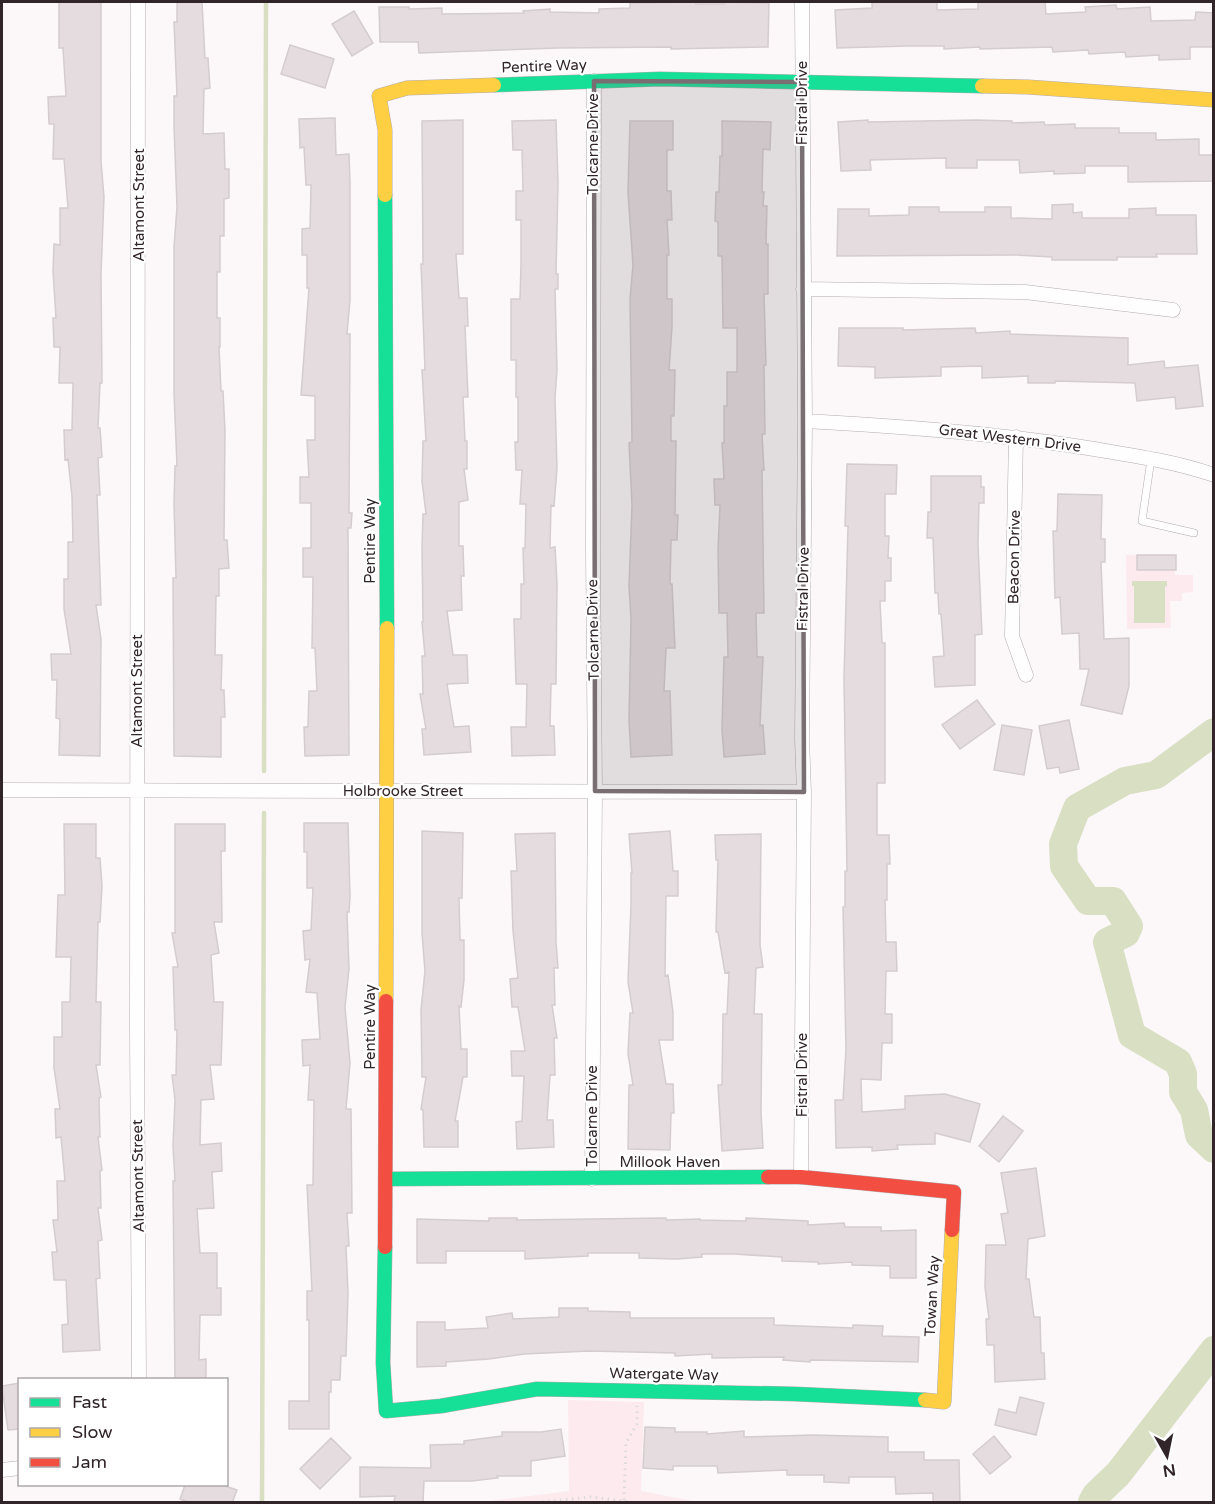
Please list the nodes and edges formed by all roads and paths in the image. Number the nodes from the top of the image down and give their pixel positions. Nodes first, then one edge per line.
1 (138, 2) edge
2 (802, 2) edge
3 (594, 81) junction
4 (802, 82) junction
5 (1214, 100) edge
6 (803, 289) junction
7 (1173, 310) dead end
8 (805, 421) junction
9 (1016, 437) junction
10 (1151, 459) junction
11 (1214, 475) edge
12 (1194, 533) dead end
13 (1026, 675) dead end
14 (2, 790) edge
15 (138, 790) junction
16 (387, 790) junction
17 (595, 791) junction
18 (804, 792) junction
19 (801, 1177) junction
20 (386, 1179) junction
21 (592, 1179) junction
22 (954, 1192) joint
23 (138, 1378) edge
24 (638, 1389) junction
25 (944, 1402) joint
26 (386, 1411) joint
27 (18, 1468) edge
28 (2, 1470) edge
29 (624, 1500) junction
30 (542, 1503) edge
31 (632, 1503) edge

1 - 15 street, Altamont Street
2 - 4 street, Fistral Drive
3 - 4 street, Pentire Way
3 - 16 street, Pentire Way
3 - 17 street, Tolcarne Drive
4 - 5 street, Pentire Way
4 - 6 street, Fistral Drive
6 - 7 street
6 - 8 street, Fistral Drive
8 - 9 street, Great Western Drive
8 - 18 street, Fistral Drive
9 - 10 street, Great Western Drive
9 - 13 street, Beacon Drive
10 - 11 street, Great Western Drive
10 - 12 lane
14 - 15 street, Holbrooke Street
15 - 16 street, Holbrooke Street
15 - 23 street, Altamont Street
16 - 17 street, Holbrooke Street
16 - 20 street, Pentire Way
17 - 18 street, Holbrooke Street
17 - 21 street, Tolcarne Drive
18 - 19 street, Fistral Drive
19 - 21 street, Millook Haven
19 - 22 street, Millook Haven
20 - 21 street, Millook Haven
20 - 26 street, Pentire Way
22 - 25 street, Towan Way
24 - 25 street, Watergate Way
24 - 26 street, Watergate Way
24 - 29 path
27 - 28 street
29 - 30 path
29 - 31 path

